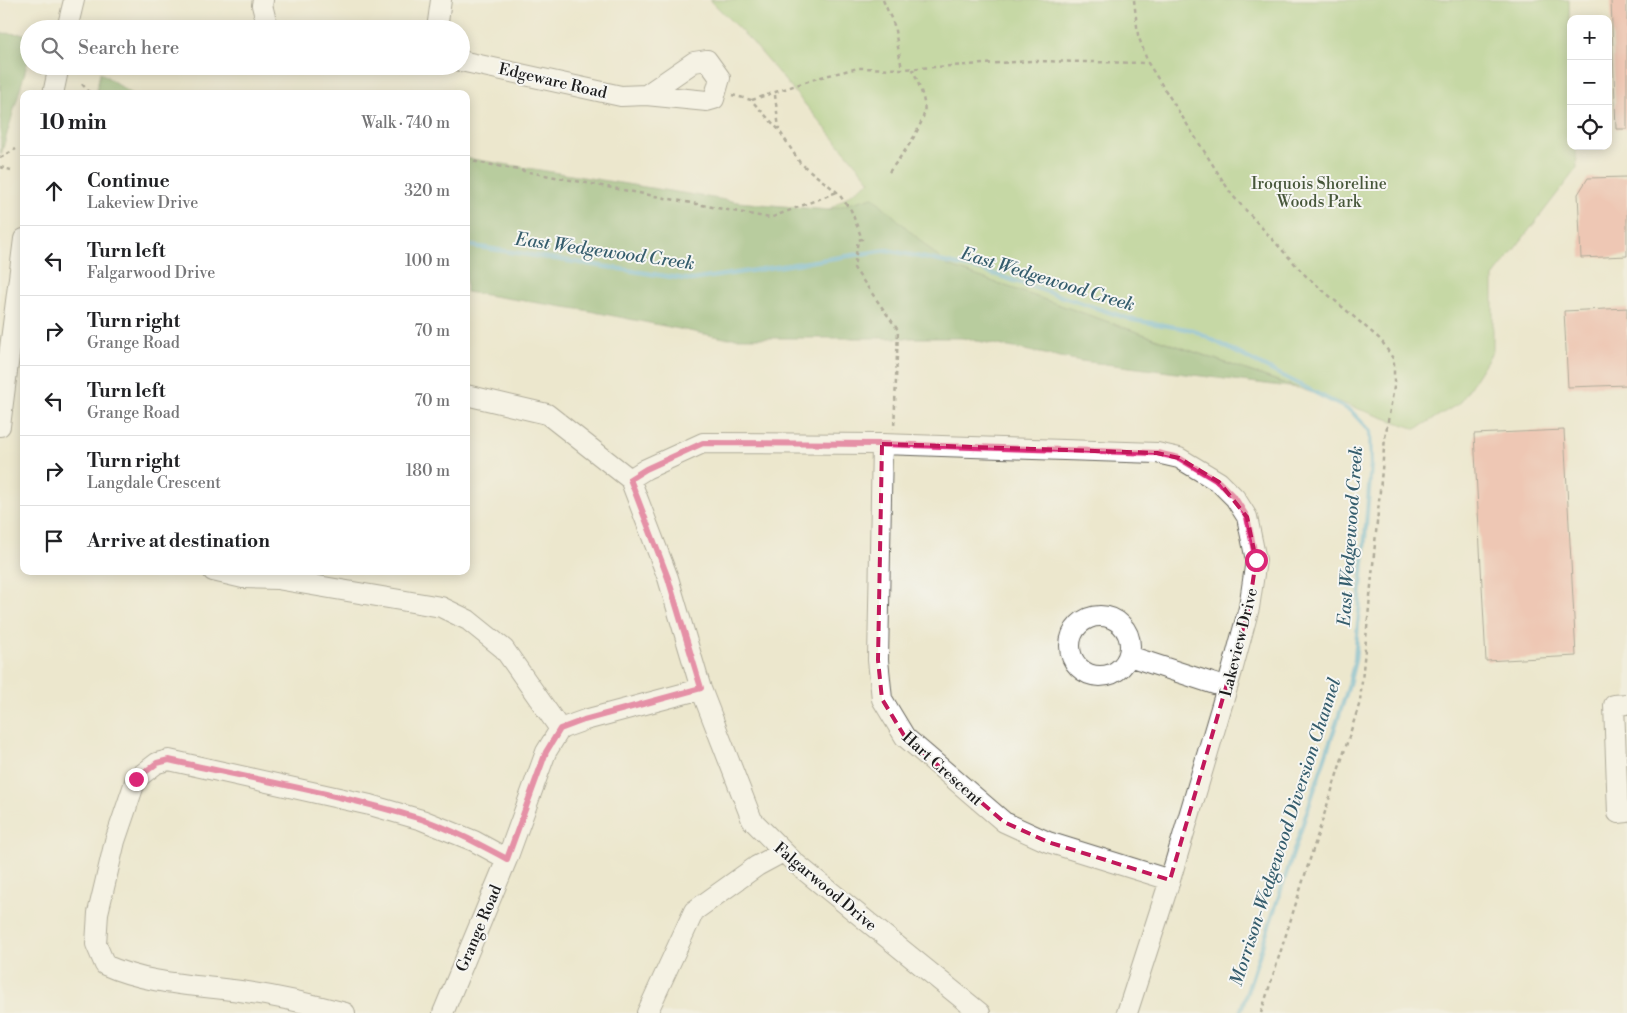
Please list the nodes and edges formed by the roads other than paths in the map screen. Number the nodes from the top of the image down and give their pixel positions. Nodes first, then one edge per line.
1 (74, 0) edge
2 (263, 0) edge
3 (441, 0) edge
4 (69, 20) edge
5 (266, 20) edge
6 (438, 20) edge
7 (470, 63) edge
8 (57, 75) edge
9 (54, 90) edge
10 (646, 95) junction
11 (20, 294) edge
12 (17, 335) edge
13 (470, 396) edge
14 (0, 426) edge
15 (882, 444) junction
16 (630, 479) junction
17 (230, 575) edge
18 (1129, 656) dead end
19 (701, 688) junction
20 (1227, 688) junction
21 (1627, 704) edge
22 (560, 729) junction
23 (1627, 812) edge
24 (783, 852) junction
25 (507, 859) junction
26 (1170, 880) junction
27 (345, 1013) edge
28 (443, 1013) edge
29 (647, 1013) edge
30 (980, 1013) edge
31 (1127, 1013) edge

1 - 4 street
2 - 5 street
3 - 6 street
7 - 10 street, Edgeware Road
8 - 9 street
10 - 10 street, Edgeware Road
11 - 12 street
12 - 14 street
13 - 16 street
15 - 16 street, Lakeview Drive
15 - 20 street, Lakeview Drive
15 - 26 street, Hart Crescent
16 - 19 street, Falgarwood Drive
17 - 22 street
18 - 20 street
19 - 22 street
19 - 24 street, Falgarwood Drive
20 - 26 street, Lakeview Drive
21 - 23 street
22 - 25 street, Grange Road
24 - 29 street
24 - 30 street, Falgarwood Drive
25 - 27 street
25 - 28 street, Grange Road
26 - 31 street, Lakeview Drive

